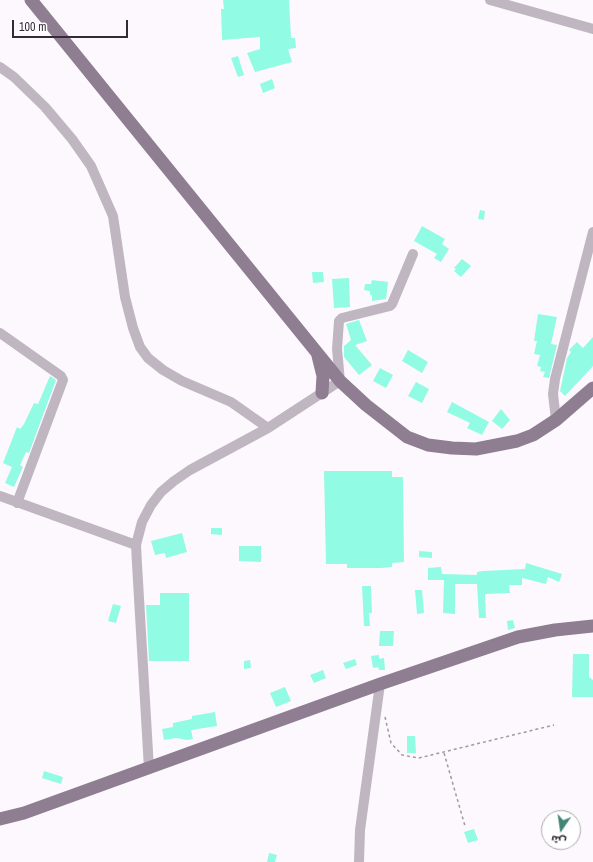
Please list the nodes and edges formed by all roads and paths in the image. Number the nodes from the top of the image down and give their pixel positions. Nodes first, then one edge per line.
1 (30, 0) edge
2 (490, 0) edge
3 (593, 30) edge
4 (0, 67) edge
5 (593, 232) edge
6 (413, 254) dead end
7 (0, 335) edge
8 (318, 352) junction
9 (340, 381) junction
10 (593, 388) edge
11 (322, 393) junction
12 (556, 420) junction
13 (268, 428) junction
14 (0, 496) edge
15 (17, 503) junction
16 (136, 545) junction
17 (593, 626) edge
18 (380, 684) junction
19 (384, 716) dead end
20 (554, 725) dead end
21 (444, 753) junction
22 (149, 769) junction
23 (0, 819) edge
24 (465, 826) dead end
25 (359, 862) edge

1 - 8 main road
2 - 3 street
4 - 13 street
5 - 12 street
6 - 9 street
7 - 15 street
8 - 9 main road
8 - 11 main road
9 - 11 street
9 - 12 main road
10 - 12 main road
11 - 13 street
13 - 16 street
14 - 15 street
15 - 16 street
16 - 22 street
17 - 18 main road
18 - 22 main road
18 - 25 street
19 - 21 path
20 - 21 path
21 - 24 path
22 - 23 main road

